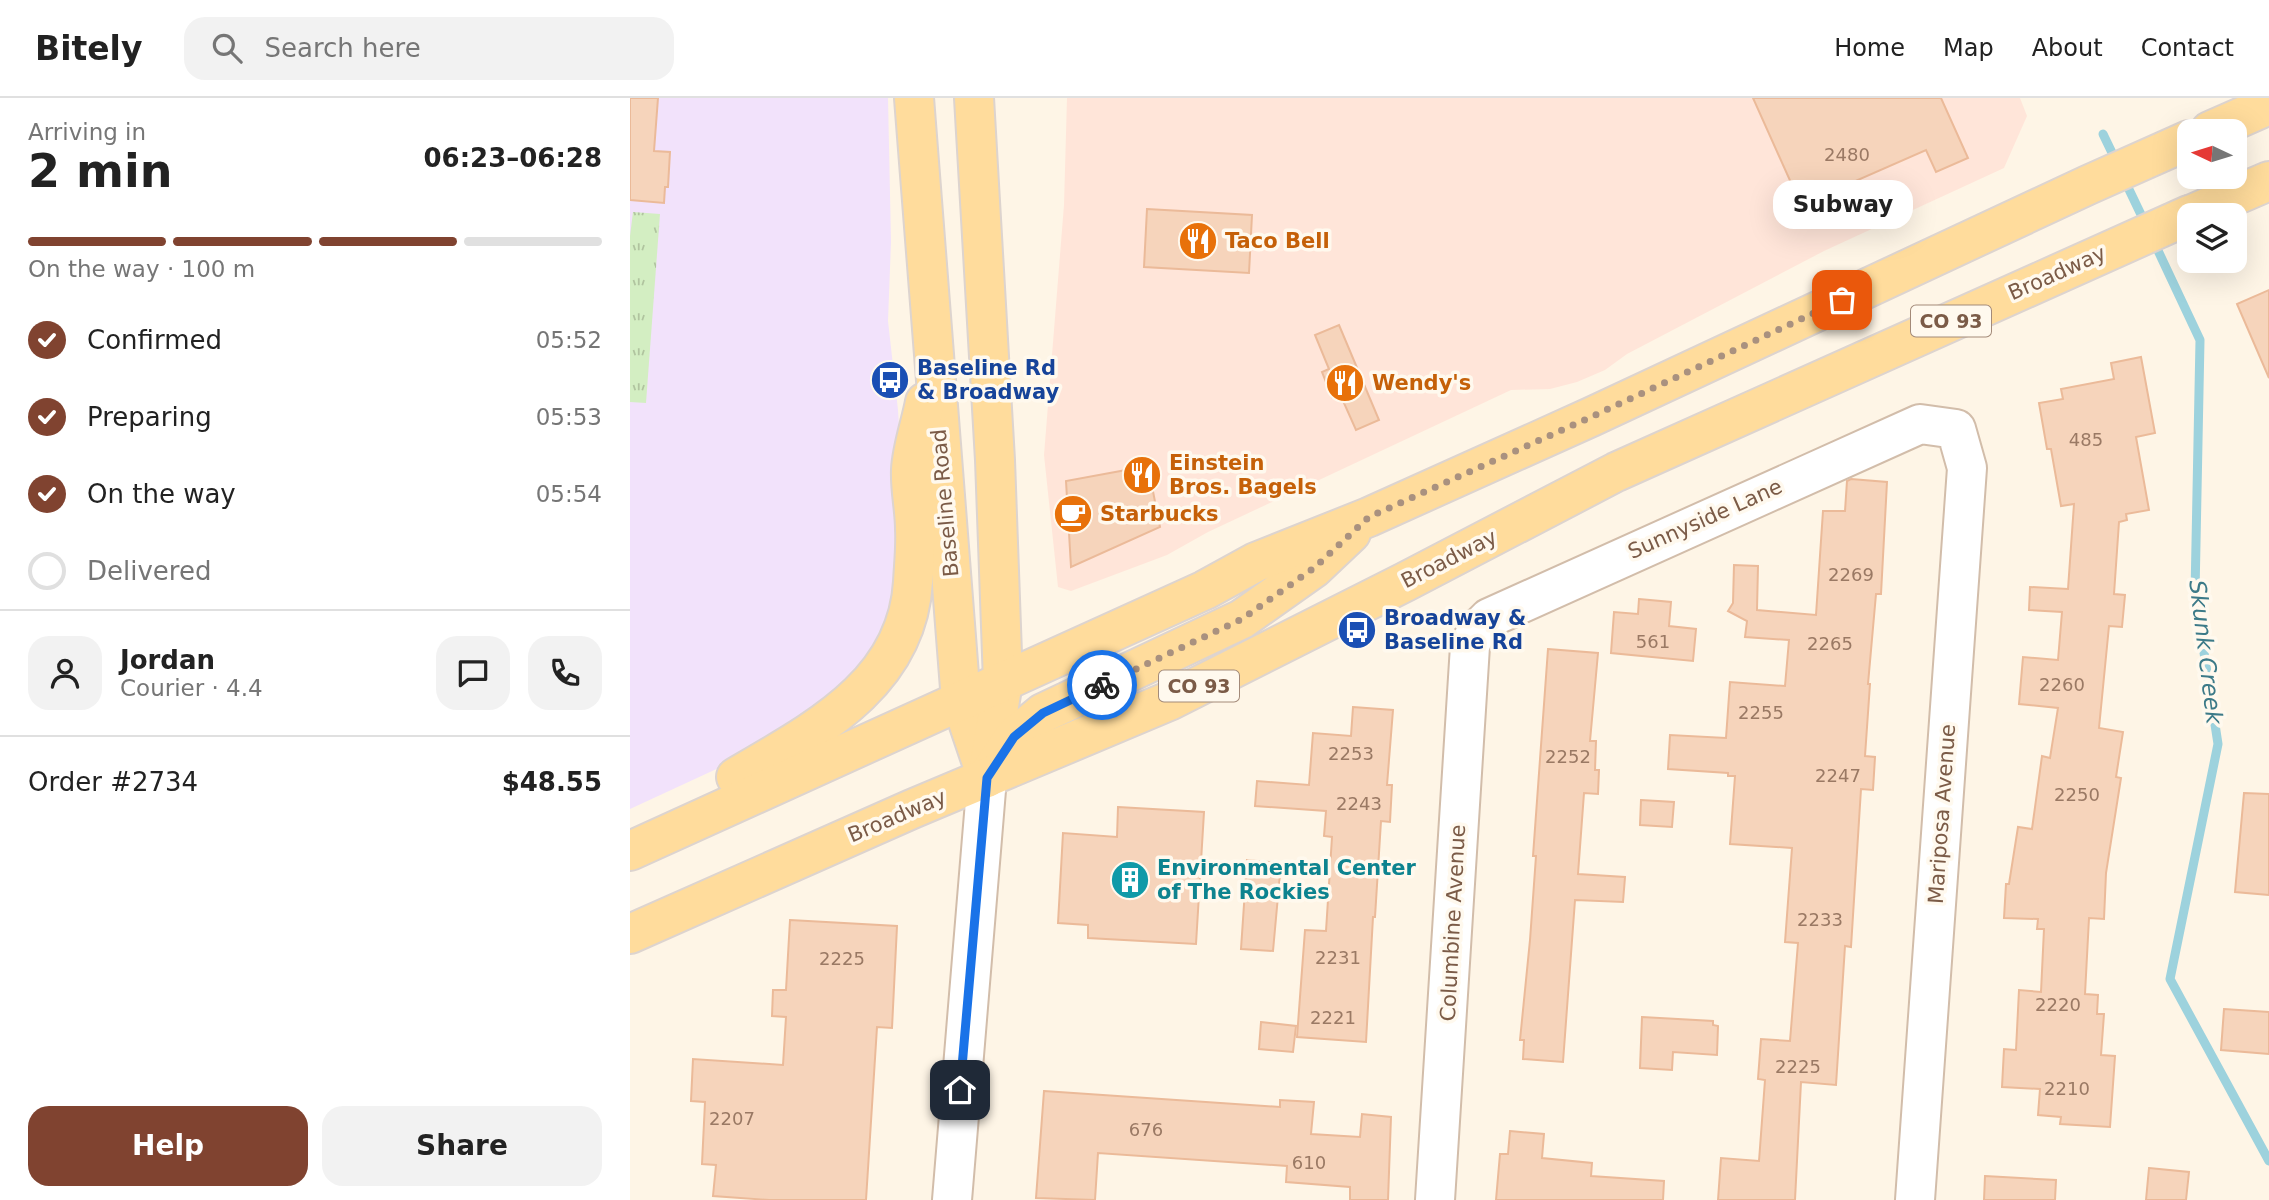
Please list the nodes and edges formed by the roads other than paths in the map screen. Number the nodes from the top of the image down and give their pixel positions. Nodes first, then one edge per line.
1 (917, 98) edge
2 (974, 98) edge
3 (2269, 104) edge
4 (2236, 119) edge
5 (2177, 146) edge
6 (976, 147) junction
7 (2269, 181) edge
8 (2218, 203) edge
9 (2177, 221) edge
10 (934, 363) junction
11 (1956, 429) joint
12 (1369, 517) junction
13 (1470, 646) joint
14 (1003, 682) junction
15 (961, 701) junction
16 (987, 778) junction
17 (630, 838) edge
18 (630, 851) edge
19 (630, 934) edge
20 (952, 1200) edge
21 (1435, 1200) edge
22 (1915, 1200) edge

1 - 6 main road
1 - 10 main road, Baseline Road
2 - 6 main road, Baseline Road
3 - 4 main road
5 - 12 main road
6 - 14 main road, Baseline Road
7 - 8 main road, Broadway / CO 93
9 - 16 main road, Broadway / CO 93
10 - 15 main road, Baseline Road
10 - 17 main road
11 - 13 street, Sunnyside Lane
11 - 22 street, Mariposa Avenue
12 - 14 main road
12 - 16 main road
13 - 21 street, Columbine Avenue
14 - 15 main road
14 - 16 main road, Baseline Road
15 - 16 main road, Baseline Road
15 - 18 main road
16 - 19 main road, Broadway / CO 93
16 - 20 street, Baseline Road

